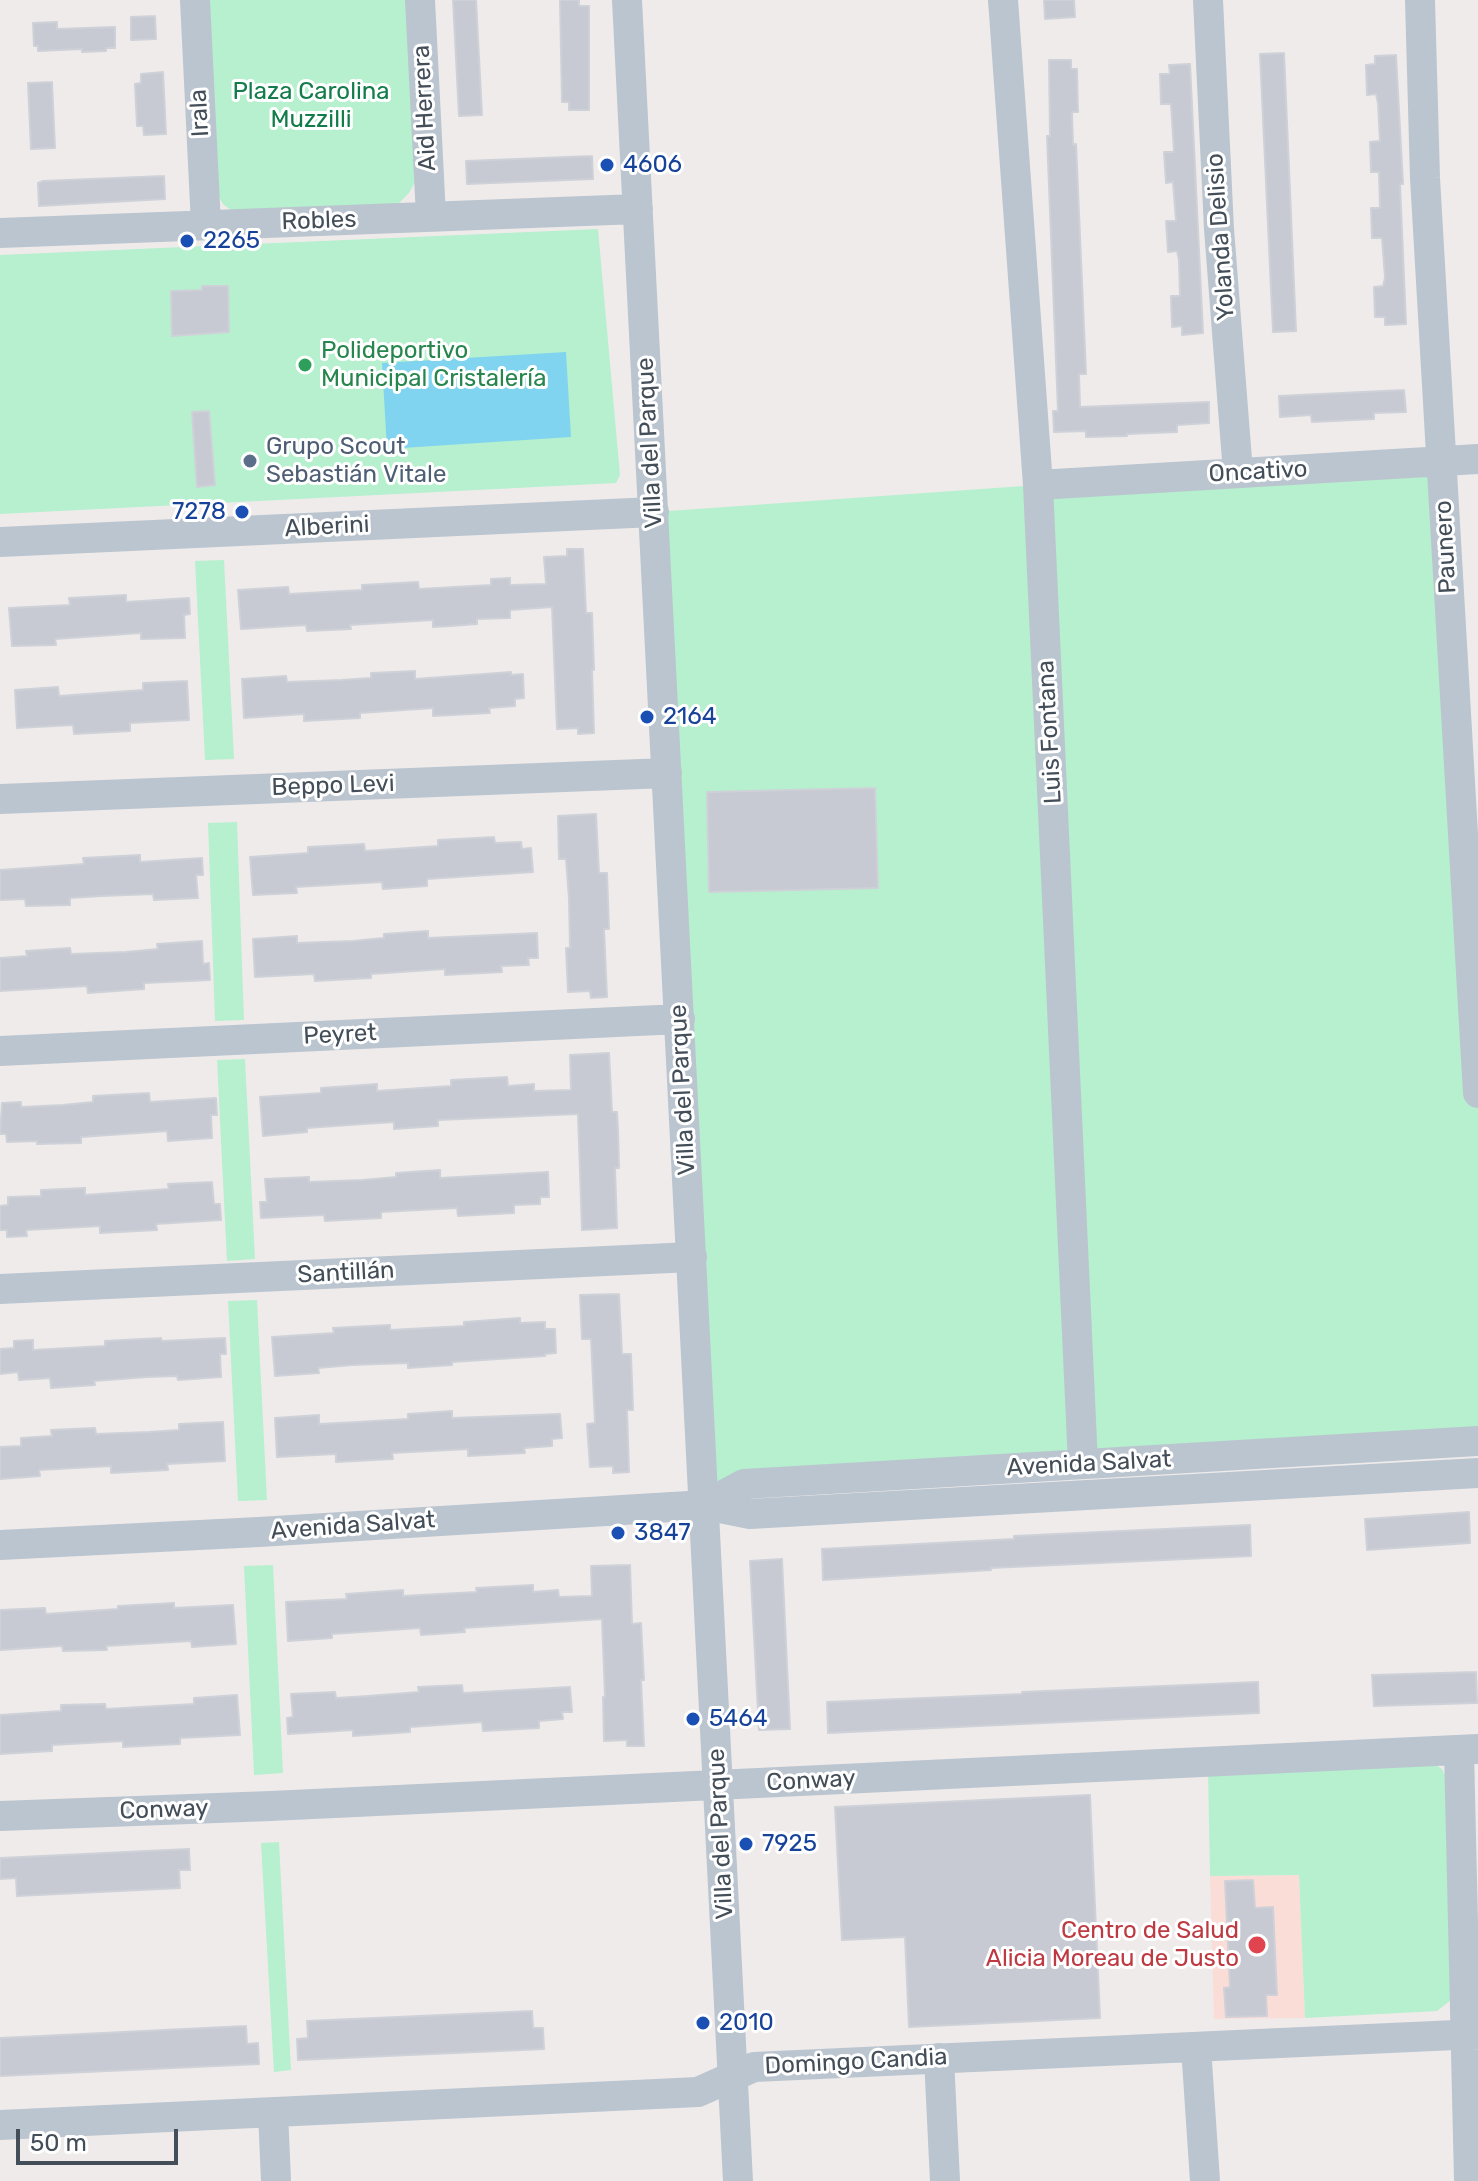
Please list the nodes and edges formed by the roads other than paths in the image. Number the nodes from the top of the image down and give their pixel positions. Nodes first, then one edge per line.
1 (195, 0) edge
2 (420, 0) edge
3 (627, 0) edge
4 (1003, 0) edge
5 (1208, 0) edge
6 (1420, 0) edge
7 (638, 209) junction
8 (431, 216) junction
9 (206, 225) junction
10 (0, 233) edge
11 (1478, 459) edge
12 (1441, 462) junction
13 (1238, 473) junction
14 (1038, 485) junction
15 (654, 512) junction
16 (0, 542) edge
17 (667, 773) junction
18 (0, 799) edge
19 (680, 1019) junction
20 (0, 1051) edge
21 (1478, 1093) edge
22 (692, 1257) junction
23 (0, 1289) edge
24 (1478, 1441) edge
25 (1083, 1464) junction
26 (1478, 1473) edge
27 (705, 1505) junction
28 (0, 1545) edge
29 (1468, 1749) edge
30 (718, 1785) junction
31 (0, 1816) edge
32 (1471, 2034) edge
33 (1196, 2047) junction
34 (939, 2058) junction
35 (732, 2077) junction
36 (273, 2112) junction
37 (0, 2125) edge
38 (276, 2181) edge
39 (738, 2181) edge
40 (945, 2181) edge
41 (1205, 2181) edge
42 (1469, 2181) edge

1 - 9 street, Irala
2 - 8 street, Aid Herrera
3 - 7 street, Villa del Parque
4 - 14 street, Luis Fontana
5 - 13 street, Yolanda Delisio
6 - 12 street, Paunero
7 - 8 street, Robles
7 - 15 street, Villa del Parque
8 - 9 street, Robles
9 - 10 street, Robles
11 - 12 street, Oncativo
12 - 13 street, Oncativo
12 - 21 street, Paunero
13 - 14 street, Oncativo
14 - 25 street, Luis Fontana
15 - 16 street, Alberini
15 - 17 street, Villa del Parque
17 - 18 street, Beppo Levi
17 - 19 street, Villa del Parque
19 - 20 street, Peyret
19 - 22 street, Villa del Parque
22 - 23 street, Santillán
22 - 27 street, Villa del Parque
24 - 25 street, Avenida Salvat
25 - 27 street, Avenida Salvat
26 - 27 street, Avenida Salvat
27 - 28 street, Avenida Salvat
27 - 30 street, Villa del Parque
29 - 30 street, Conway
29 - 32 street
30 - 31 street, Conway
30 - 35 street, Villa del Parque
32 - 33 street, Domingo Candia
32 - 42 street
33 - 34 street, Domingo Candia
33 - 41 street
34 - 35 street, Domingo Candia
34 - 40 street
35 - 36 street, Domingo Candia
35 - 39 street, Villa del Parque
36 - 37 street, Domingo Candia
36 - 38 street

